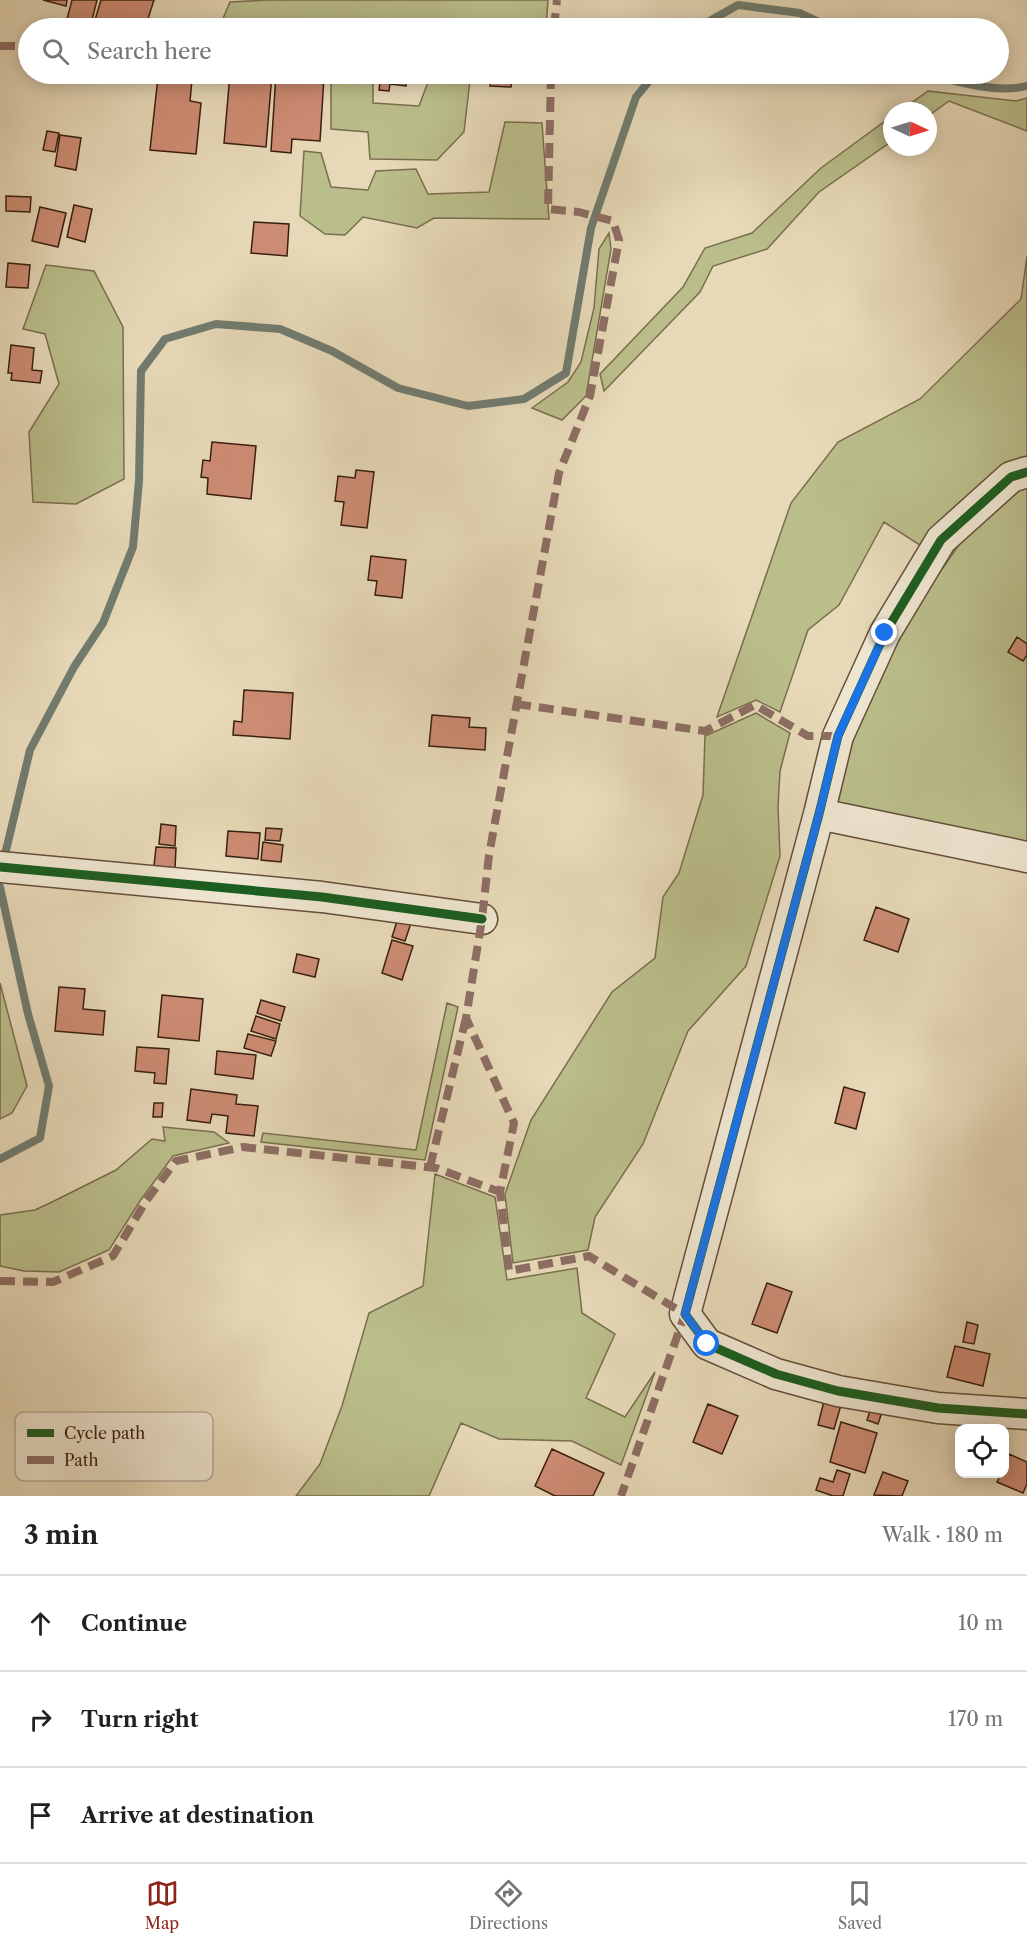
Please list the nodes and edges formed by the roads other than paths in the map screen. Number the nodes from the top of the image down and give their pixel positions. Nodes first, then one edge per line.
1 (1027, 472) edge
2 (819, 814) junction
3 (1027, 857) edge
4 (9, 868) edge
5 (482, 920) dead end
6 (1027, 1414) edge

1 - 2 street
2 - 3 street
2 - 6 street
4 - 5 street

